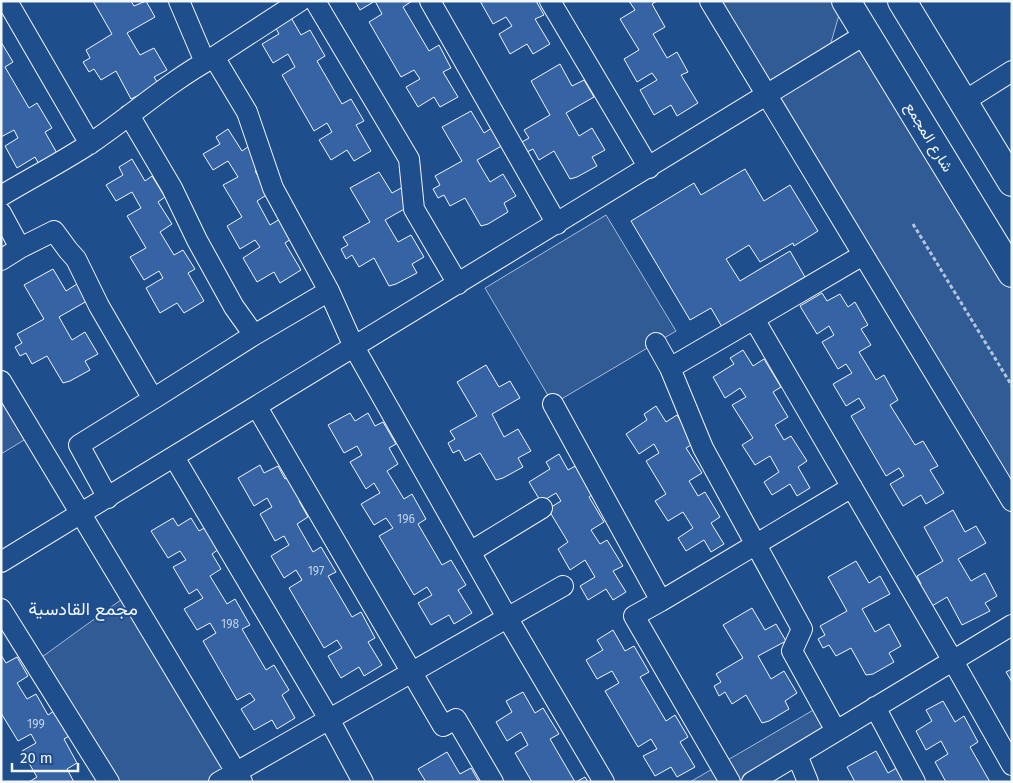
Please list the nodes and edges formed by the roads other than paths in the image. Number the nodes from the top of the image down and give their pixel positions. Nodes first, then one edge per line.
1 (7, 1) edge
2 (179, 1) edge
3 (300, 1) edge
4 (315, 1) edge
5 (430, 1) edge
6 (550, 1) edge
7 (710, 1) edge
8 (846, 1) edge
9 (902, 1) edge
10 (866, 34) junction
11 (209, 60) junction
12 (1012, 71) edge
13 (768, 96) junction
14 (963, 102) junction
15 (129, 115) junction
16 (90, 144) junction
17 (650, 168) junction
18 (1012, 182) edge
19 (1, 196) edge
20 (1, 212) edge
21 (557, 224) junction
22 (20, 248) junction
23 (863, 255) junction
24 (1, 260) edge
25 (1012, 273) edge
26 (458, 284) junction
27 (328, 291) junction
28 (754, 319) junction
29 (254, 335) junction
30 (656, 343) dead end
31 (354, 347) junction
32 (670, 368) junction
33 (1, 381) edge
34 (153, 398) junction
35 (553, 404) dead end
36 (257, 406) junction
37 (174, 457) junction
38 (852, 488) junction
39 (108, 498) junction
40 (1012, 501) edge
41 (542, 508) dead end
42 (81, 514) junction
43 (756, 545) junction
44 (470, 552) junction
45 (1, 562) edge
46 (563, 586) dead end
47 (661, 601) junction
48 (1, 609) edge
49 (508, 619) junction
50 (1012, 625) edge
51 (953, 661) junction
52 (413, 672) junction
53 (875, 707) junction
54 (329, 719) junction
55 (836, 731) junction
56 (797, 755) junction
57 (1012, 765) edge
58 (232, 778) edge
59 (109, 782) edge
60 (362, 782) edge
61 (493, 782) edge
62 (604, 782) edge
63 (730, 782) edge
64 (752, 782) edge
65 (808, 782) edge
66 (915, 782) edge

1 - 16 street
2 - 11 street
3 - 11 street
4 - 26 street
5 - 21 street
6 - 17 street
7 - 13 street
8 - 10 street, شارع المجمع
9 - 14 street
10 - 13 street
10 - 25 street, شارع المجمع
11 - 15 street
11 - 27 street
12 - 14 street
13 - 17 street
13 - 23 street
14 - 18 street
15 - 16 street
15 - 29 street
16 - 19 street
17 - 21 street
20 - 22 street
21 - 26 street
22 - 24 street
22 - 34 street
23 - 28 street
23 - 40 street
26 - 31 street
27 - 29 street
27 - 31 street
28 - 32 street
28 - 38 street
29 - 34 street
30 - 32 street
31 - 36 street
31 - 44 street
32 - 43 street
33 - 42 street
34 - 39 street
35 - 47 street
36 - 37 street
36 - 52 street
37 - 39 street
37 - 54 street
38 - 43 street
38 - 51 street
39 - 42 street
41 - 44 street
42 - 45 street
42 - 58 street
43 - 47 street
43 - 55 street
44 - 49 street
46 - 49 street
47 - 63 street
48 - 59 street
49 - 52 street
49 - 62 street
50 - 51 street
51 - 53 street
51 - 57 street
52 - 54 street
52 - 61 street
53 - 55 street
53 - 66 street
54 - 58 street
54 - 60 street
55 - 56 street
56 - 64 street
56 - 65 street

